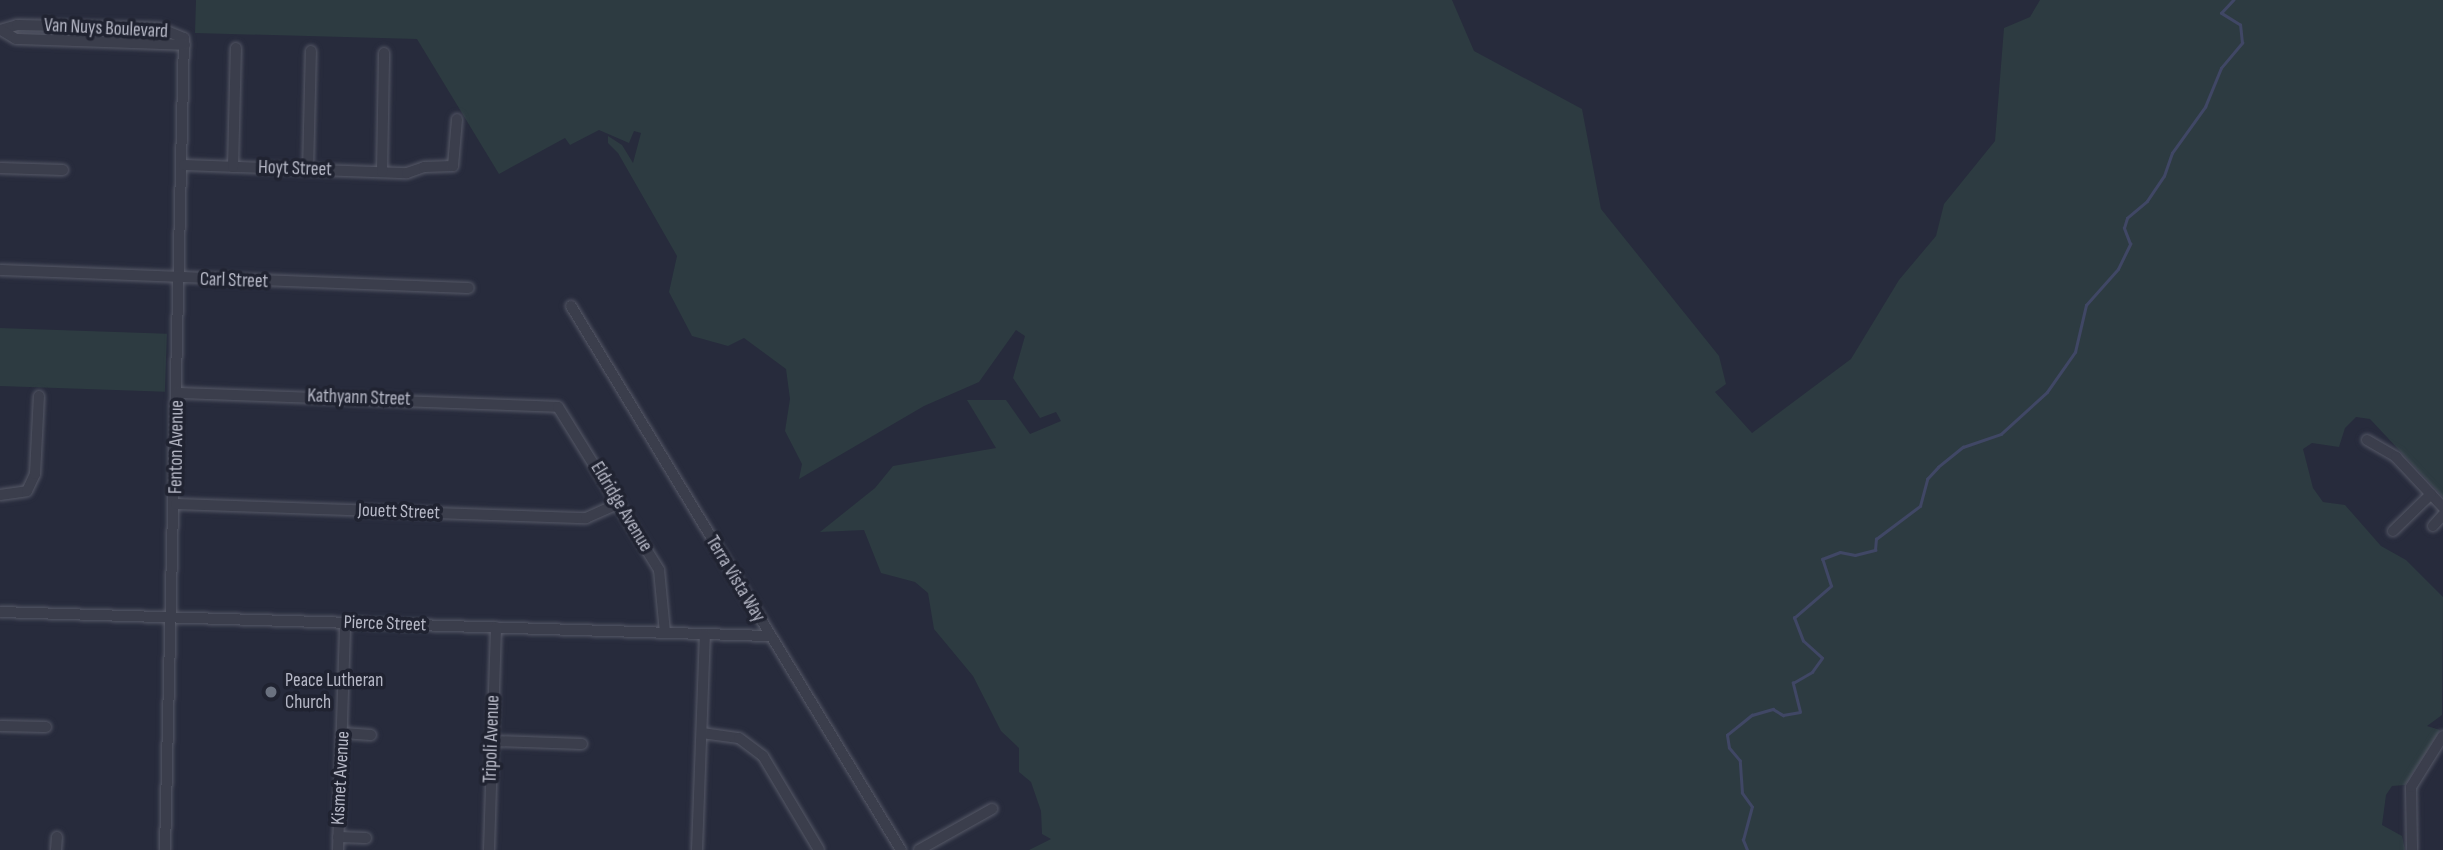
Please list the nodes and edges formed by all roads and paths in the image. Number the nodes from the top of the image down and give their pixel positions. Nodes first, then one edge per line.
1 (68, 26) junction
2 (1, 30) edge
3 (67, 41) junction
4 (185, 45) junction
5 (236, 48) dead end
6 (311, 51) dead end
7 (384, 53) dead end
8 (457, 119) dead end
9 (184, 165) junction
10 (233, 167) junction
11 (0, 168) edge
12 (63, 170) dead end
13 (308, 170) junction
14 (382, 172) junction
15 (0, 270) edge
16 (181, 279) junction
17 (469, 288) dead end
18 (571, 306) dead end
19 (178, 393) junction
20 (38, 396) dead end
21 (540, 404) joint
22 (2367, 440) dead end
23 (0, 495) edge
24 (2431, 495) junction
25 (619, 503) junction
26 (176, 504) junction
27 (2443, 507) edge
28 (2443, 515) edge
29 (2432, 526) dead end
30 (2393, 531) dead end
31 (0, 612) edge
32 (172, 617) junction
33 (345, 623) junction
34 (496, 627) junction
35 (665, 632) junction
36 (705, 634) junction
37 (769, 636) junction
38 (0, 726) edge
39 (47, 727) dead end
40 (343, 733) junction
41 (702, 733) junction
42 (371, 735) dead end
43 (2443, 736) edge
44 (492, 741) junction
45 (582, 744) dead end
46 (992, 809) dead end
47 (57, 836) dead end
48 (338, 837) junction
49 (366, 838) dead end
50 (57, 850) edge
51 (165, 850) edge
52 (338, 850) edge
53 (489, 850) edge
54 (499, 850) edge
55 (697, 850) edge
56 (819, 850) edge
57 (901, 850) edge
58 (919, 850) edge
59 (2412, 850) edge

1 - 2 street, Van Nuys Boulevard
1 - 3 street
1 - 4 street, Van Nuys Boulevard
2 - 3 street, Van Nuys Boulevard
3 - 4 street, Van Nuys Boulevard
4 - 9 street, Fenton Avenue
5 - 10 street
6 - 13 street
7 - 14 street
8 - 14 street, Hoyt Street
9 - 10 street, Hoyt Street
9 - 16 street, Fenton Avenue
10 - 13 street, Hoyt Street
11 - 12 street
13 - 14 street, Hoyt Street
15 - 16 street, Carl Street
16 - 17 street, Carl Street
16 - 19 street, Fenton Avenue
18 - 37 street, Terra Vista Way
19 - 21 street, Kathyann Street
19 - 26 street, Fenton Avenue
20 - 23 street
21 - 25 street, Eldridge Avenue
22 - 24 street
24 - 27 street
24 - 30 street
25 - 26 street, Jouett Street
25 - 35 street, Eldridge Avenue
26 - 32 street, Fenton Avenue
28 - 29 street
31 - 32 street, Pierce Street
32 - 33 street, Pierce Street
32 - 51 street, Fenton Avenue
33 - 34 street, Pierce Street
33 - 40 street, Kismet Avenue
34 - 35 street, Pierce Street
34 - 44 street, Tripoli Avenue
35 - 36 street, Pierce Street
36 - 37 street, Pierce Street
36 - 41 street
37 - 57 street, Terra Vista Way
38 - 39 street
40 - 42 street
40 - 48 street, Kismet Avenue
41 - 55 street
41 - 56 street
43 - 59 street
44 - 45 street
44 - 53 street, Tripoli Avenue
46 - 58 street
47 - 50 street
48 - 49 street
48 - 52 street, Kismet Avenue
53 - 54 street

